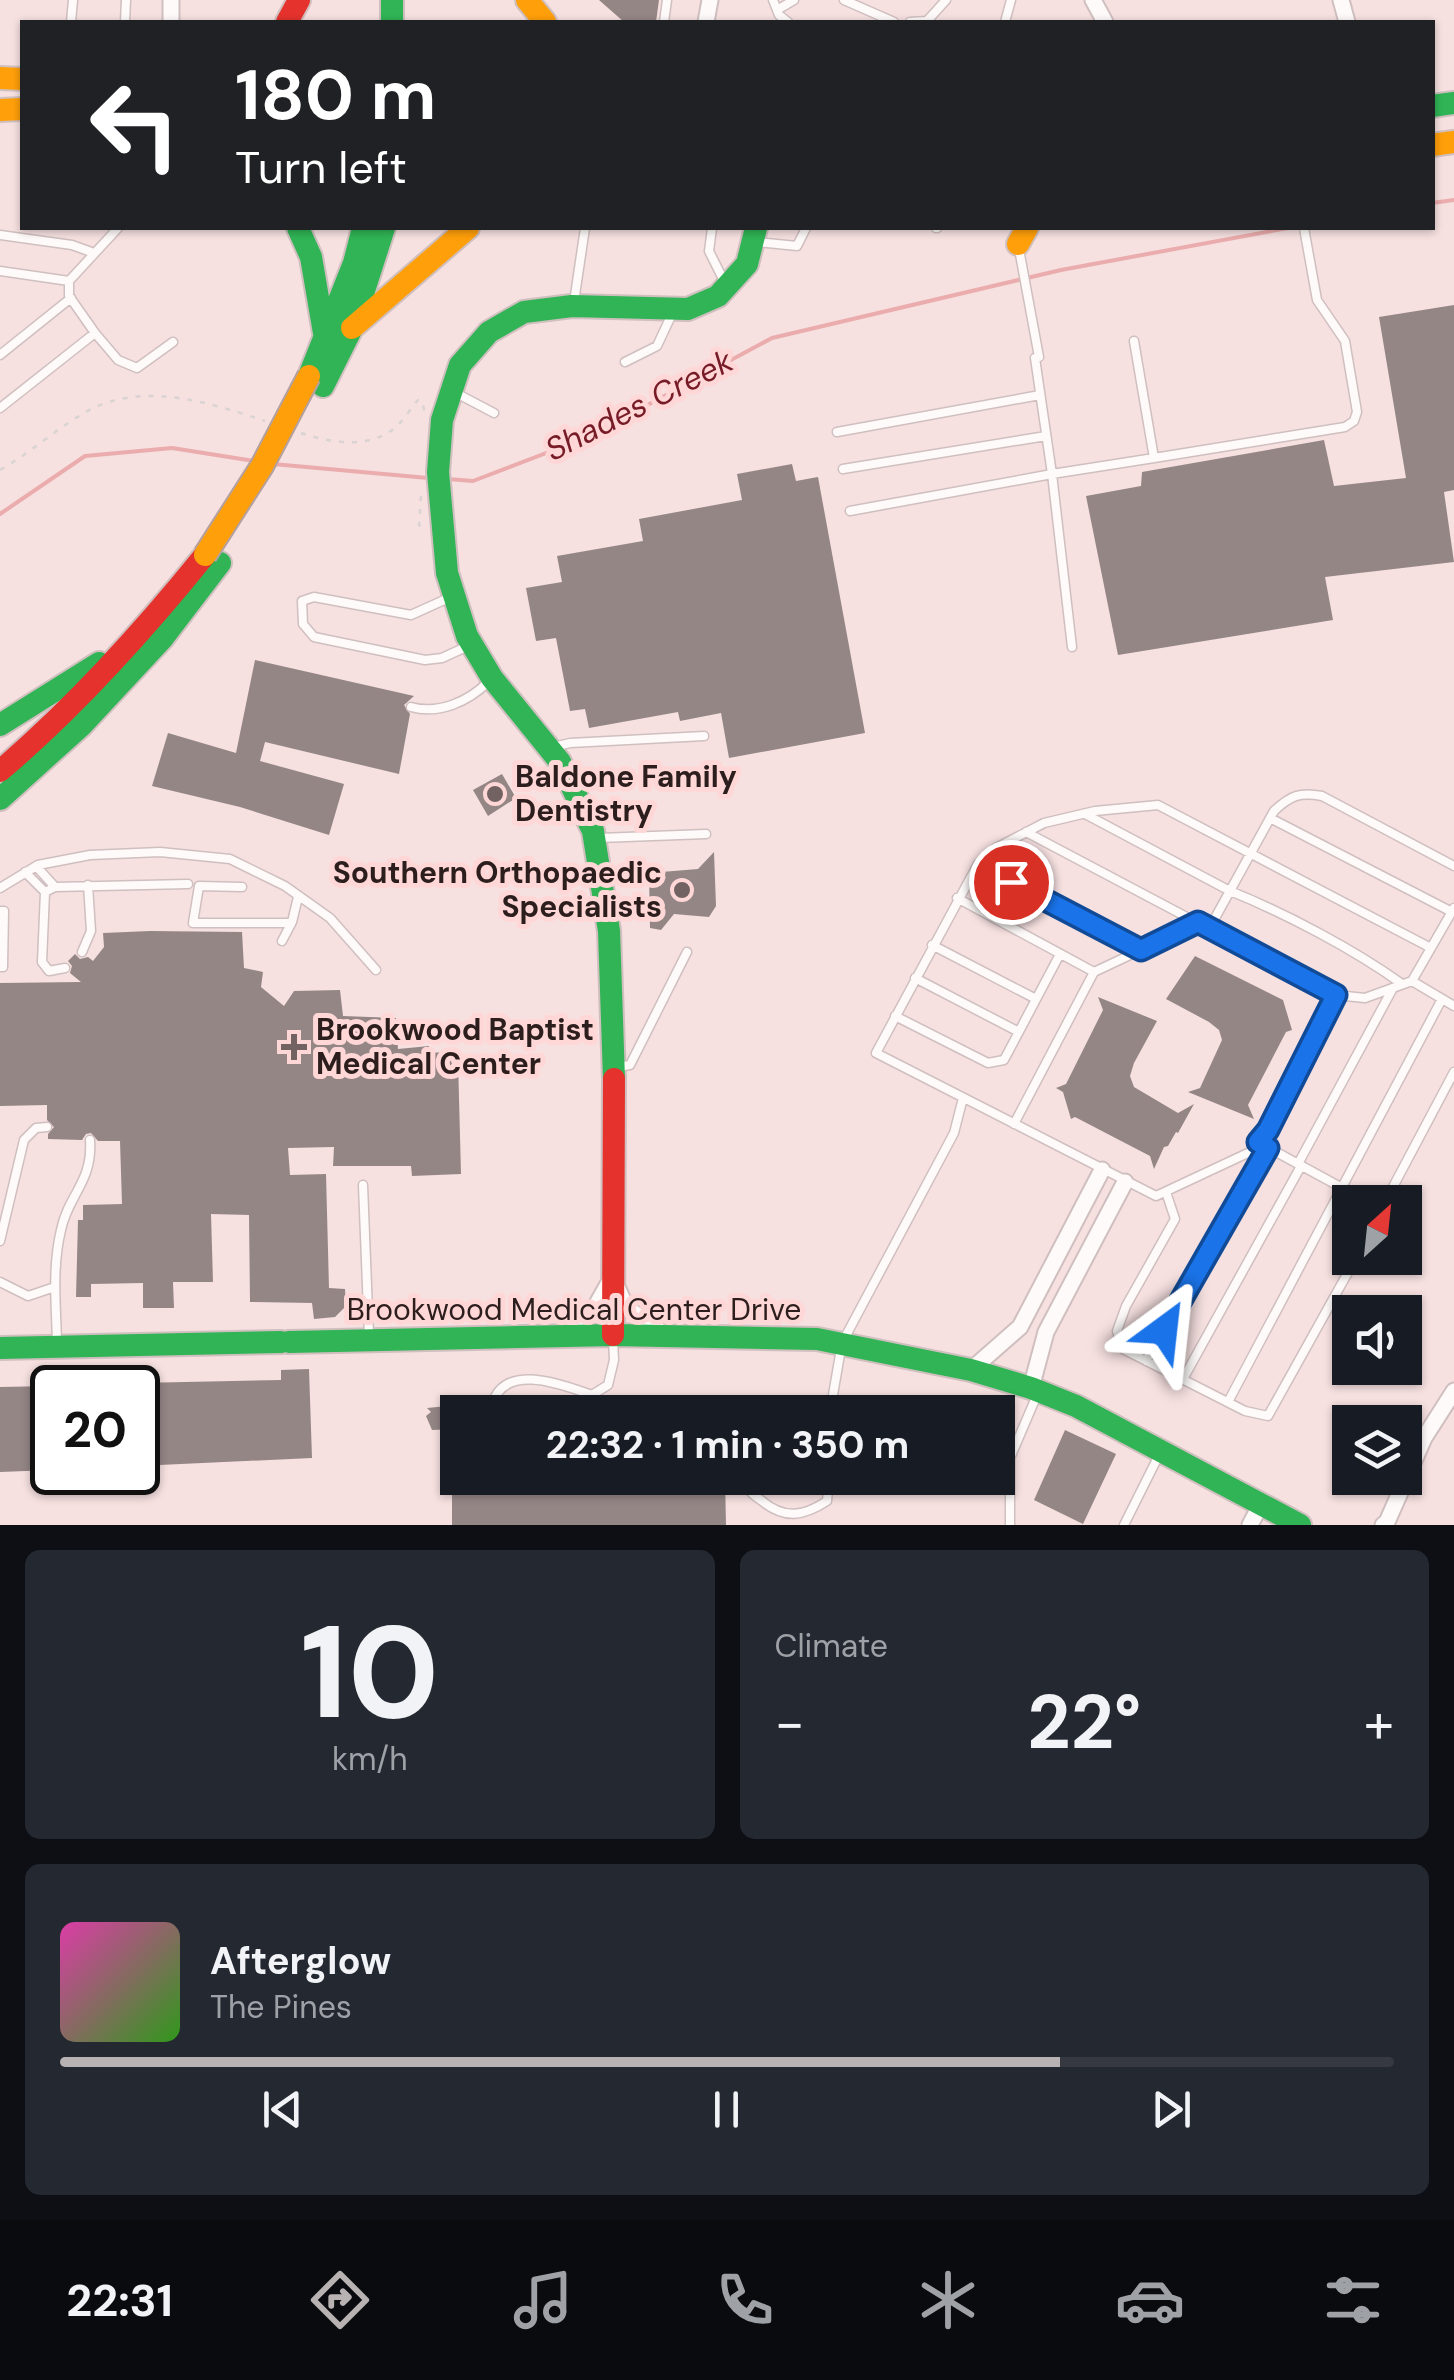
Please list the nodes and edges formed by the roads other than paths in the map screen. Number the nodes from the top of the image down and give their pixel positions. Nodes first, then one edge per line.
1 (772, 0) edge
2 (794, 0) edge
3 (844, 0) edge
4 (946, 0) edge
5 (777, 10) junction
6 (786, 20) edge
7 (889, 20) edge
8 (928, 20) edge
9 (116, 230) edge
10 (299, 230) edge
11 (362, 230) edge
12 (383, 230) edge
13 (465, 230) edge
14 (585, 230) edge
15 (712, 230) edge
16 (805, 230) edge
17 (1304, 230) edge
18 (1020, 233) edge
19 (754, 234) edge
20 (0, 235) edge
21 (94, 254) junction
22 (0, 271) edge
23 (69, 281) junction
24 (726, 287) junction
25 (70, 298) junction
26 (574, 306) junction
27 (674, 310) junction
28 (352, 328) junction
29 (95, 333) junction
30 (324, 333) junction
31 (1134, 341) dead end
32 (173, 342) dead end
33 (0, 355) edge
34 (625, 362) dead end
35 (316, 381) junction
36 (452, 391) junction
37 (1040, 395) junction
38 (0, 408) edge
39 (494, 413) dead end
40 (837, 432) dead end
41 (1046, 436) junction
42 (1154, 458) junction
43 (843, 470) dead end
44 (1052, 474) junction
45 (850, 511) dead end
46 (213, 559) junction
47 (454, 595) junction
48 (138, 639) junction
49 (472, 644) junction
50 (1072, 647) dead end
51 (492, 678) junction
52 (411, 707) dead end
53 (0, 725) edge
54 (704, 736) dead end
55 (548, 748) junction
56 (0, 770) edge
57 (0, 799) edge
58 (1084, 813) junction
59 (1270, 818) junction
60 (1026, 832) junction
61 (706, 834) dead end
62 (594, 838) junction
63 (1252, 852) junction
64 (978, 864) junction
65 (36, 866) junction
66 (1454, 866) edge
67 (26, 872) junction
68 (188, 884) dead end
69 (88, 885) junction
70 (242, 886) dead end
71 (55, 887) junction
72 (0, 888) edge
73 (1230, 891) junction
74 (45, 892) junction
75 (298, 897) junction
76 (957, 898) junction
77 (1453, 910) edge
78 (2, 911) edge
79 (1198, 922) junction
80 (292, 923) junction
81 (1209, 928) junction
82 (282, 941) dead end
83 (932, 945) junction
84 (1431, 948) junction
85 (1141, 950) junction
86 (82, 952) dead end
87 (687, 952) dead end
88 (1060, 954) junction
89 (0, 968) edge
90 (64, 968) dead end
91 (376, 970) dead end
92 (1094, 972) junction
93 (915, 978) junction
94 (1402, 984) junction
95 (1336, 995) junction
96 (1036, 999) junction
97 (1442, 999) junction
98 (1454, 1006) edge
99 (895, 1016) junction
100 (1019, 1032) junction
101 (614, 1068) junction
102 (1454, 1072) edge
103 (964, 1098) junction
104 (1014, 1124) junction
105 (48, 1127) dead end
106 (90, 1140) dead end
107 (1258, 1142) junction
108 (1268, 1148) junction
109 (1300, 1165) junction
110 (1102, 1170) junction
111 (1124, 1182) junction
112 (364, 1185) dead end
113 (1335, 1185) edge
114 (1342, 1185) edge
115 (1394, 1185) edge
116 (1166, 1192) junction
117 (1332, 1203) edge
118 (0, 1241) edge
119 (1347, 1275) edge
120 (613, 1276) junction
121 (0, 1282) edge
122 (56, 1288) junction
123 (613, 1335) junction
124 (568, 1336) junction
125 (667, 1336) junction
126 (369, 1340) junction
127 (842, 1343) junction
128 (57, 1346) junction
129 (0, 1348) edge
130 (1146, 1361) junction
131 (971, 1370) junction
132 (1183, 1379) junction
133 (1035, 1390) junction
134 (1454, 1391) edge
135 (496, 1395) edge
136 (833, 1395) edge
137 (1228, 1402) junction
138 (1161, 1451) junction
139 (754, 1495) edge
140 (827, 1495) edge
141 (1256, 1515) edge
142 (1010, 1525) edge
143 (1124, 1525) edge
144 (1300, 1525) edge
145 (1383, 1525) edge

1 - 5 lane
2 - 5 lane
3 - 7 lane
4 - 8 lane
5 - 6 lane
9 - 21 lane
10 - 30 street
11 - 30 street
12 - 28 street
13 - 28 street
14 - 26 lane
15 - 24 lane
16 - 19 lane
17 - 42 lane
18 - 37 lane
19 - 24 street
20 - 21 lane
21 - 23 lane
22 - 23 lane
23 - 25 lane
24 - 27 street
25 - 29 lane
25 - 33 lane
26 - 27 street
26 - 36 street
27 - 34 lane
28 - 35 street
29 - 32 lane
29 - 38 lane
30 - 35 street
31 - 42 lane
35 - 46 street, bridge
36 - 39 lane
36 - 47 street
37 - 40 lane
37 - 41 lane
41 - 43 lane
41 - 44 lane
42 - 44 lane
44 - 45 lane
44 - 50 lane
46 - 48 street
46 - 57 street
47 - 49 street
47 - 49 lane
48 - 53 street
48 - 56 street
49 - 51 street
51 - 52 lane
51 - 55 street
54 - 55 lane
55 - 62 street
58 - 60 lane
58 - 63 lane
58 - 73 lane
59 - 63 lane
59 - 66 lane
59 - 77 lane
60 - 64 lane
60 - 79 lane
61 - 62 lane
62 - 101 street
63 - 73 lane
63 - 84 lane
64 - 76 lane
64 - 85 lane
65 - 67 lane
65 - 71 lane
65 - 75 lane
67 - 72 lane
67 - 74 lane
68 - 69 lane
69 - 71 lane
69 - 86 lane
70 - 80 lane
71 - 74 lane
73 - 81 lane
73 - 94 lane
74 - 90 lane
75 - 80 lane
75 - 91 lane
76 - 83 lane
76 - 88 lane
77 - 84 lane
78 - 89 lane
79 - 81 lane
79 - 85 lane
80 - 82 lane
81 - 95 lane
83 - 93 lane
83 - 96 lane
84 - 94 lane
85 - 92 lane
87 - 101 lane
88 - 92 lane
88 - 96 lane
92 - 104 lane
93 - 99 lane
93 - 100 lane
94 - 95 lane
94 - 97 lane
94 - 109 lane
95 - 107 lane
96 - 100 lane
97 - 98 lane
97 - 114 lane
99 - 100 lane
99 - 103 lane
101 - 120 street
102 - 115 lane
103 - 104 lane
103 - 127 lane
104 - 110 lane
105 - 118 lane
106 - 122 lane
107 - 108 lane
107 - 116 lane
108 - 109 lane
108 - 130 lane
109 - 113 lane
109 - 132 lane
110 - 111 lane
110 - 131 street
111 - 116 lane
111 - 133 street
112 - 126 lane
116 - 130 lane
117 - 137 lane
119 - 137 lane
120 - 123 street
120 - 124 street
120 - 125 street
121 - 122 lane
122 - 128 lane
123 - 124 street, Brookwood Medical Center Drive
123 - 125 street, Brookwood Medical Center Drive
123 - 135 lane
124 - 126 street, Brookwood Medical Center Drive
125 - 127 street, Brookwood Medical Center Drive
126 - 128 street, Brookwood Medical Center Drive
127 - 131 street, Brookwood Medical Center Drive
127 - 136 lane
128 - 129 street, Brookwood Medical Center Drive
130 - 132 lane
131 - 133 street, Brookwood Medical Center Drive
132 - 137 lane
133 - 138 street, Brookwood Medical Center Drive
133 - 142 lane
134 - 145 street
138 - 141 street, Brookwood Medical Center Drive
138 - 143 lane
139 - 140 lane
141 - 144 street, Brookwood Medical Center Drive

